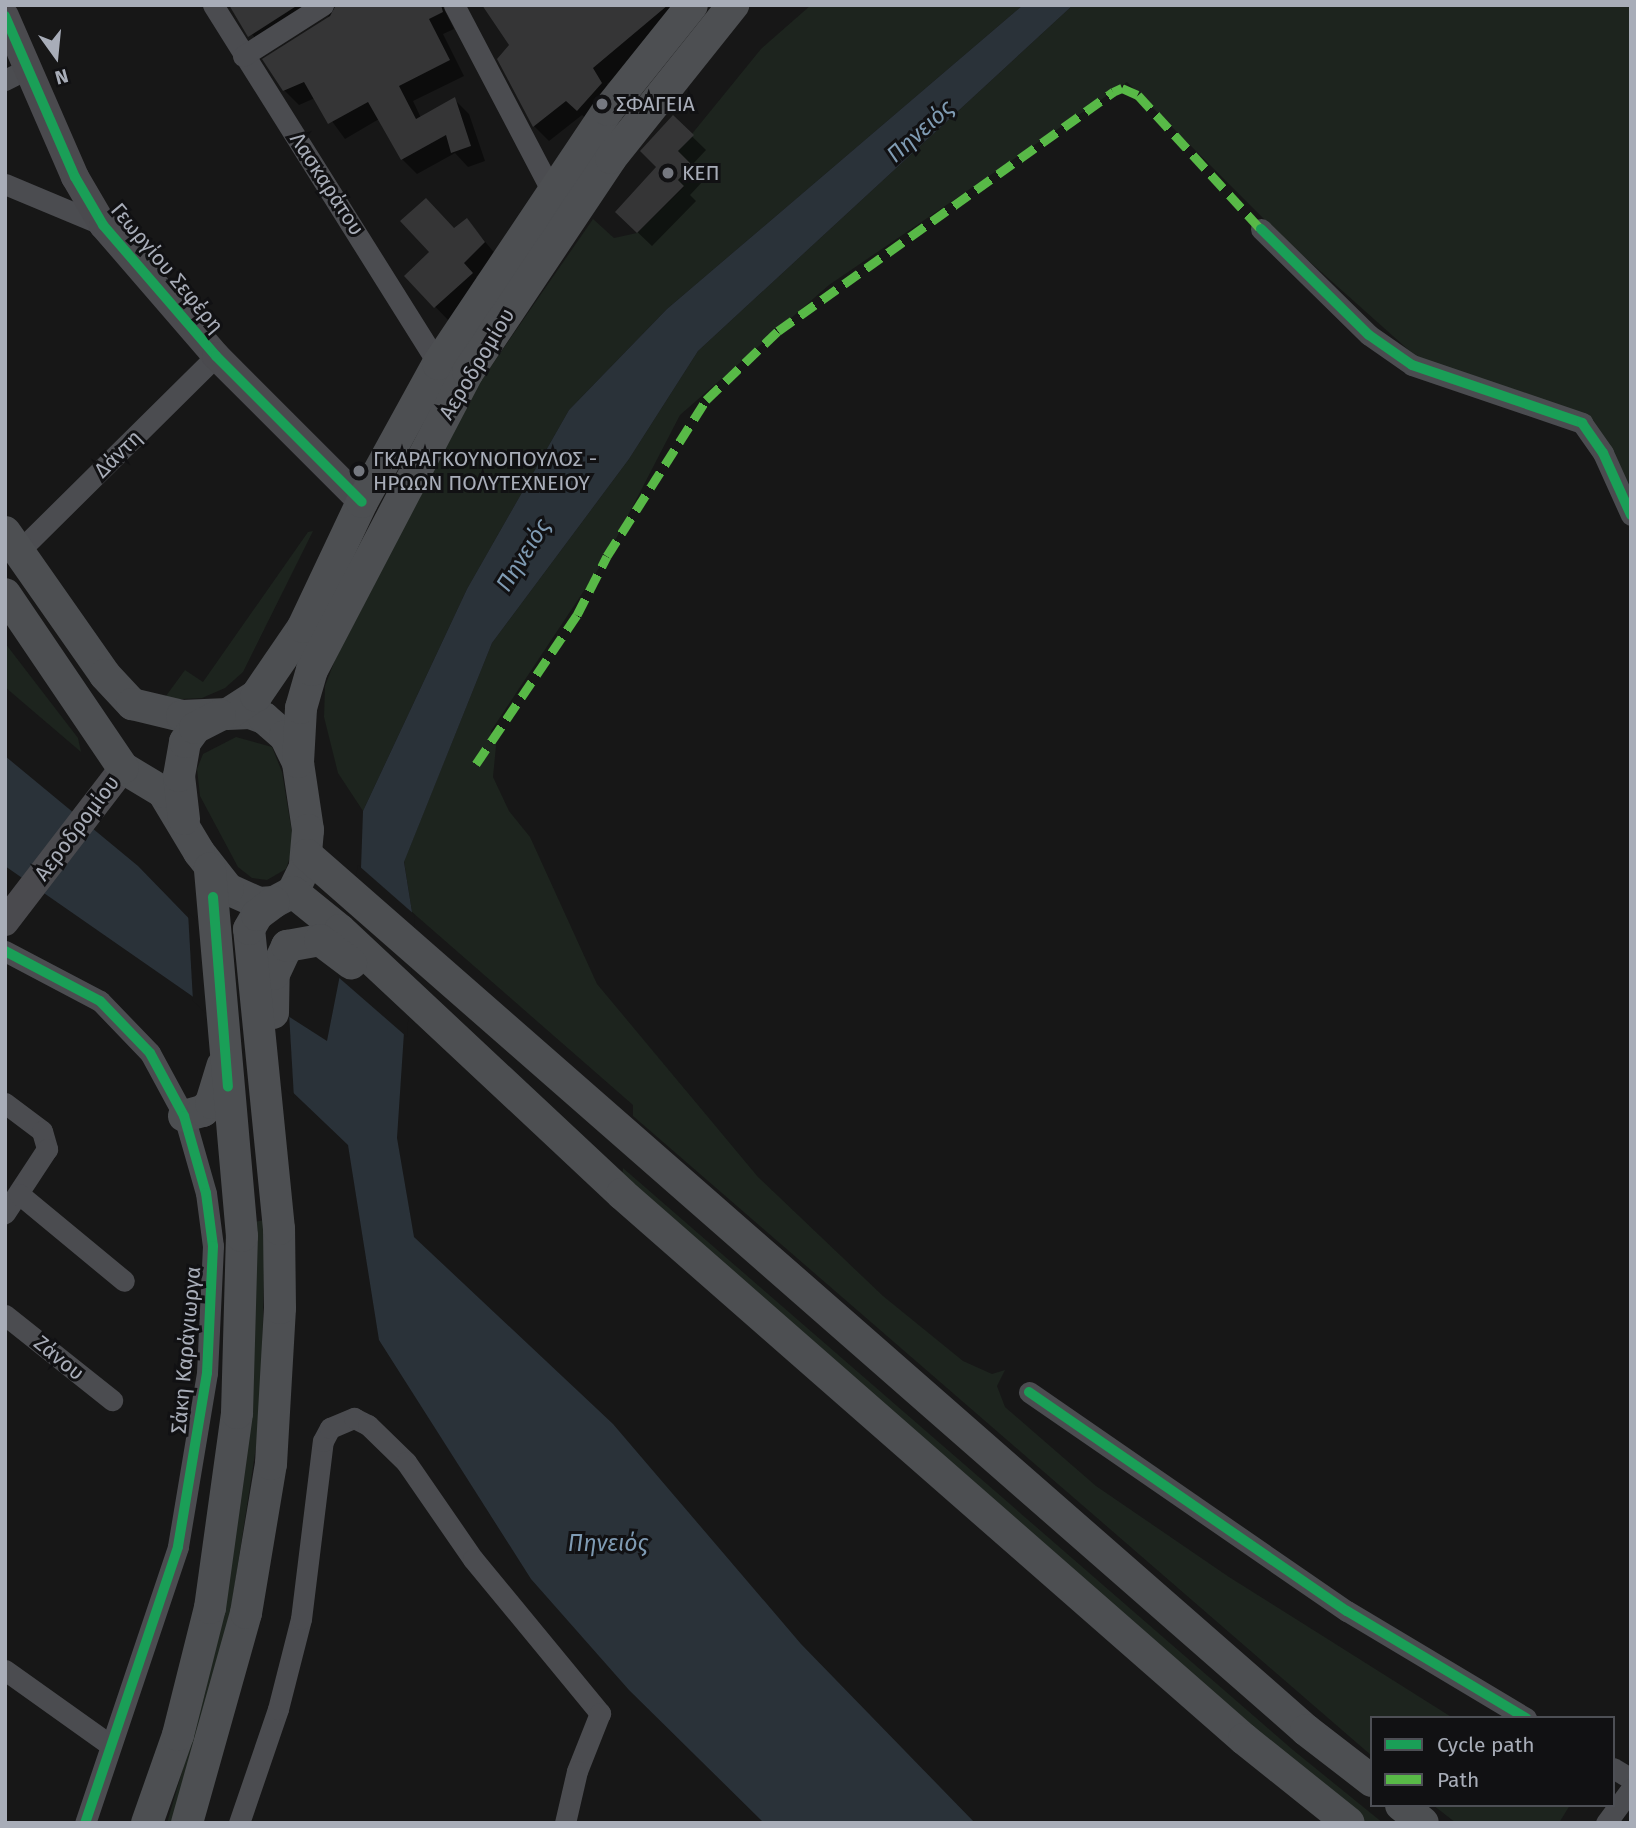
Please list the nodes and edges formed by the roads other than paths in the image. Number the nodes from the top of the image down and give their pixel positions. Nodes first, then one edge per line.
1 (213, 5) edge
2 (323, 5) edge
3 (454, 5) edge
4 (692, 5) edge
5 (733, 5) edge
6 (5, 16) edge
7 (243, 56) junction
8 (16, 75) edge
9 (5, 184) edge
10 (552, 192) junction
11 (103, 225) junction
12 (1261, 229) dead end
13 (216, 356) junction
14 (438, 363) junction
15 (362, 502) junction
16 (1631, 515) edge
17 (12, 542) edge
18 (5, 594) edge
19 (156, 712) junction
20 (226, 713) junction
21 (298, 763) junction
22 (123, 768) junction
23 (186, 827) junction
24 (307, 855) junction
25 (211, 883) junction
26 (283, 897) junction
27 (5, 922) edge
28 (330, 934) junction
29 (5, 951) edge
30 (264, 1069) junction
31 (224, 1082) junction
32 (5, 1103) edge
33 (184, 1116) junction
34 (19, 1194) junction
35 (5, 1213) edge
36 (124, 1281) dead end
37 (5, 1315) edge
38 (1029, 1392) dead end
39 (112, 1400) dead end
40 (5, 1670) edge
41 (1523, 1716) edge
42 (110, 1745) junction
43 (1615, 1769) edge
44 (1631, 1779) edge
45 (1370, 1780) edge
46 (1631, 1789) edge
47 (1403, 1807) edge
48 (85, 1823) edge
49 (147, 1823) edge
50 (187, 1823) edge
51 (239, 1823) edge
52 (565, 1823) edge
53 (1349, 1823) edge
54 (1423, 1823) edge
55 (1606, 1823) edge

1 - 7 street, Λασκαράτου
2 - 7 street
3 - 10 street
4 - 10 main road, Αεροδρομίου
5 - 21 main road, Αεροδρομίου
6 - 8 street, Γεωργίου Σεφέρη
7 - 14 street, Λασκαράτου
8 - 11 street, Γεωργίου Σεφέρη
9 - 11 street
10 - 14 main road, Αεροδρομίου
11 - 13 street, Γεωργίου Σεφέρη
12 - 16 street
13 - 15 street, Γεωργίου Σεφέρη
13 - 17 street, Δάντη
14 - 15 main road, Αεροδρομίου
15 - 20 main road, Αεροδρομίου
17 - 19 main road
18 - 22 main road
19 - 20 main road
19 - 22 main road
20 - 21 main road
20 - 23 main road
21 - 24 main road
22 - 23 main road
22 - 27 street, Αεροδρομίου
23 - 25 main road
24 - 26 main road
24 - 45 main road
25 - 26 main road
25 - 31 main road
26 - 28 main road
26 - 30 main road
28 - 30 main road
28 - 53 main road
29 - 33 street, Σάκη Καράγιωργα
30 - 50 main road
31 - 33 main road
31 - 49 main road
32 - 34 street
33 - 42 street, Σάκη Καράγιωργα
34 - 35 street
34 - 36 street
37 - 39 street, Ζάνου
38 - 41 street
40 - 42 street
42 - 48 street, Σάκη Καράγιωργα
43 - 44 street
46 - 55 street
47 - 54 main road
51 - 52 street

